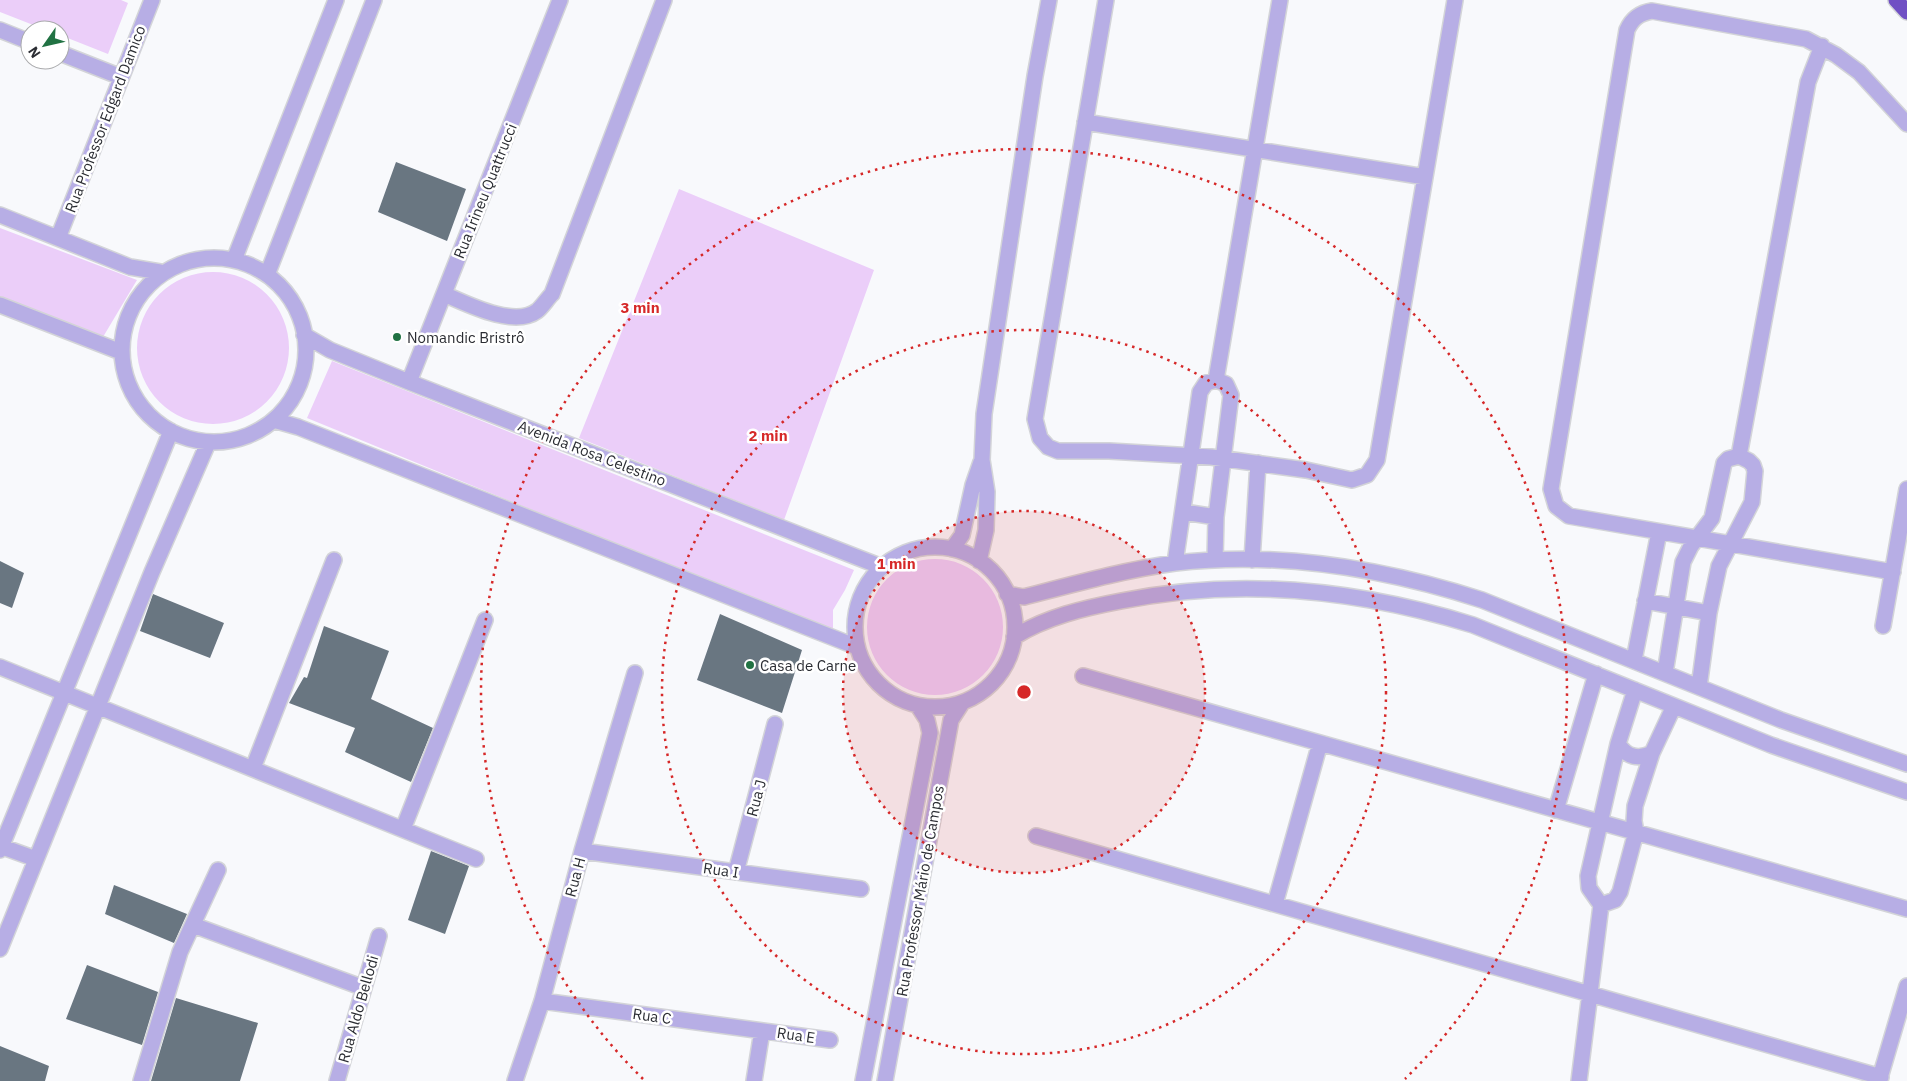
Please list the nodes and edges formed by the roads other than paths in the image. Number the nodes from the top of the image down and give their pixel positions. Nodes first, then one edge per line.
1 (152, 0) edge
2 (336, 0) edge
3 (374, 0) edge
4 (560, 0) edge
5 (664, 0) edge
6 (1049, 0) edge
7 (1106, 0) edge
8 (1280, 0) edge
9 (1456, 0) edge
10 (1896, 0) edge
11 (1907, 12) edge
12 (0, 30) edge
13 (20, 38) edge
14 (1822, 46) junction
15 (70, 58) edge
16 (122, 77) junction
17 (1085, 122) junction
18 (1907, 124) edge
19 (1255, 150) junction
20 (1425, 177) junction
21 (0, 215) edge
22 (58, 238) junction
23 (234, 260) junction
24 (160, 272) junction
25 (267, 275) junction
26 (444, 294) junction
27 (0, 305) edge
28 (304, 335) junction
29 (121, 352) junction
30 (1216, 380) junction
31 (409, 382) junction
32 (277, 420) junction
33 (171, 431) junction
34 (208, 443) junction
35 (1190, 455) junction
36 (1739, 456) junction
37 (1224, 458) junction
38 (982, 460) junction
39 (1258, 463) junction
40 (1907, 489) edge
41 (1184, 512) junction
42 (1216, 517) junction
43 (1659, 532) junction
44 (1697, 538) junction
45 (1729, 544) junction
46 (952, 549) junction
47 (334, 560) dead end
48 (1215, 560) junction
49 (1252, 560) junction
50 (979, 561) junction
51 (1296, 561) junction
52 (1175, 564) junction
53 (882, 567) junction
54 (1893, 572) junction
55 (1294, 588) junction
56 (1007, 594) junction
57 (1645, 601) junction
58 (1676, 606) junction
59 (1521, 614) junction
60 (1709, 614) junction
61 (485, 620) dead end
62 (1883, 626) dead end
63 (1014, 637) junction
64 (1511, 640) junction
65 (857, 647) junction
66 (1634, 660) junction
67 (0, 667) edge
68 (635, 672) dead end
69 (1665, 673) junction
70 (1596, 674) junction
71 (1083, 676) dead end
72 (1699, 687) junction
73 (1635, 690) junction
74 (66, 694) junction
75 (962, 703) junction
76 (97, 705) junction
77 (918, 706) junction
78 (1674, 706) junction
79 (1781, 720) junction
80 (775, 724) dead end
81 (1320, 743) junction
82 (1618, 744) junction
83 (1771, 745) junction
84 (1652, 753) junction
85 (1907, 764) edge
86 (253, 768) junction
87 (1907, 792) edge
88 (1556, 810) junction
89 (1600, 822) junction
90 (403, 829) junction
91 (1636, 832) junction
92 (1036, 836) dead end
93 (1, 847) edge
94 (582, 851) junction
95 (36, 859) junction
96 (476, 859) dead end
97 (218, 870) dead end
98 (736, 872) junction
99 (861, 889) dead end
100 (1275, 904) junction
101 (1601, 905) junction
102 (1907, 909) edge
103 (193, 925) junction
104 (379, 936) dead end
105 (0, 948) edge
106 (1907, 986) edge
107 (364, 988) junction
108 (1590, 994) junction
109 (542, 1001) junction
110 (762, 1031) junction
111 (830, 1040) dead end
112 (1880, 1079) edge
113 (864, 1080) edge
114 (141, 1081) edge
115 (338, 1081) edge
116 (515, 1081) edge
117 (754, 1081) edge
118 (885, 1081) edge
119 (1579, 1081) edge

1 - 16 street, Rua Professor Edgard Damico
2 - 23 street
3 - 25 street
4 - 26 street, Rua Irineu Quattrucci
5 - 26 street
6 - 38 street
7 - 17 street
8 - 19 street
9 - 20 street
10 - 11 highway
12 - 13 street
14 - 18 street
14 - 36 street
14 - 43 street
15 - 16 street
16 - 22 street, Rua Professor Edgard Damico
17 - 19 street
17 - 35 street
19 - 20 street
19 - 30 street
20 - 39 street
21 - 22 street
22 - 24 street
23 - 24 street
23 - 25 street
24 - 29 street
25 - 28 street
26 - 31 street, Rua Irineu Quattrucci
27 - 29 street
28 - 31 street, Avenida Rosa Celestino
28 - 32 street
29 - 33 street
30 - 35 street
30 - 37 street
31 - 53 street, Avenida Rosa Celestino
32 - 34 street
32 - 65 street
33 - 34 street
33 - 74 street
34 - 76 street
35 - 37 street
35 - 41 street
36 - 44 street
36 - 45 street
37 - 39 street
37 - 42 street
38 - 46 street
38 - 50 street
39 - 49 street
40 - 54 street
41 - 42 street
41 - 52 street
42 - 48 street
43 - 44 street
43 - 57 street
44 - 45 street
44 - 58 street
45 - 54 street
45 - 60 street
46 - 50 street
46 - 53 street
47 - 86 street
48 - 49 street
48 - 52 street
49 - 51 street
50 - 56 street
51 - 55 street
51 - 59 street
52 - 56 street
53 - 65 street
54 - 62 street
55 - 63 street
55 - 64 street
56 - 63 street
57 - 58 street
57 - 66 street
58 - 60 street
58 - 69 street
59 - 64 street
59 - 66 street
60 - 72 street
61 - 90 street
63 - 75 street
64 - 70 street
65 - 77 street
66 - 69 street
67 - 74 street
68 - 94 street, Rua H
69 - 72 street
70 - 73 street
70 - 88 street
71 - 81 street
72 - 79 street
73 - 78 street
73 - 82 street
74 - 76 street
74 - 93 street
75 - 77 street
75 - 118 street, Rua Professor Mário de Campos
76 - 86 street
76 - 95 street
77 - 113 street, Rua Professor Mário de Campos
78 - 83 street
78 - 84 street
79 - 83 street
79 - 85 street
80 - 98 street, Rua J
81 - 88 street
81 - 100 street
82 - 84 street
82 - 89 street
83 - 87 street
84 - 91 street
86 - 90 street
88 - 89 street
89 - 91 street
89 - 101 street
90 - 96 street
91 - 101 street
91 - 102 street
92 - 100 street
93 - 95 street
94 - 98 street, Rua I
94 - 109 street, Rua H
95 - 105 street
97 - 103 street
98 - 99 street, Rua I
100 - 108 street
101 - 108 street
103 - 107 street
103 - 114 street
104 - 107 street, Rua Aldo Bellodi
106 - 112 street
107 - 115 street, Rua Aldo Bellodi
108 - 112 street
108 - 119 street
109 - 110 street, Rua C
109 - 116 street, Rua H
110 - 111 street, Rua E
110 - 117 street

